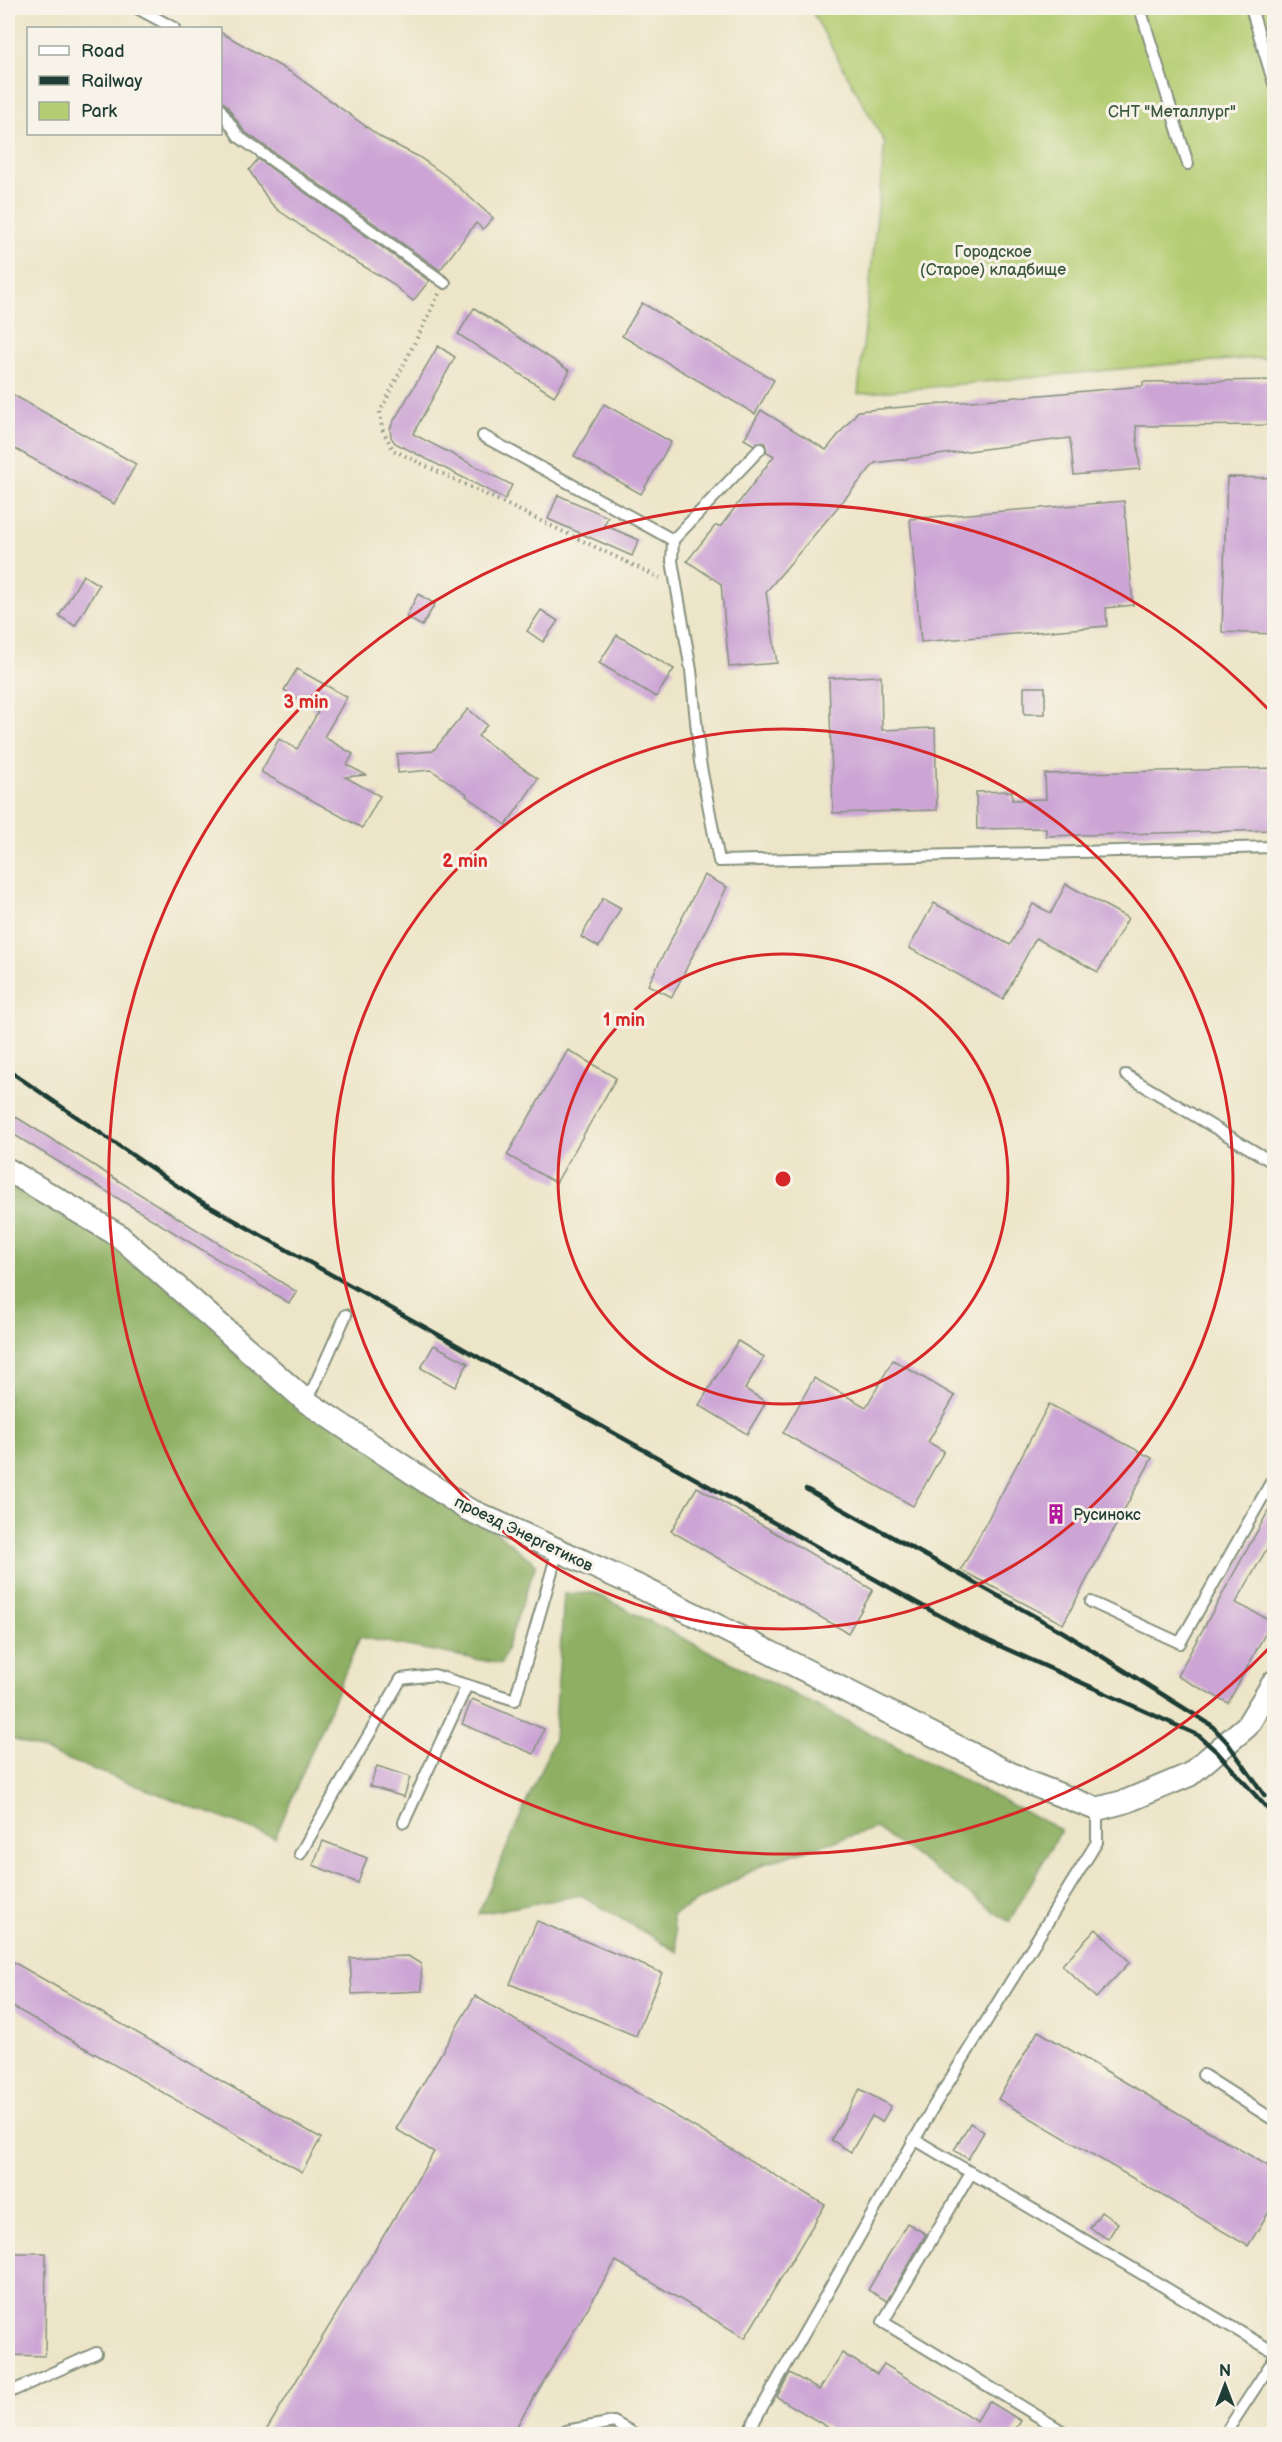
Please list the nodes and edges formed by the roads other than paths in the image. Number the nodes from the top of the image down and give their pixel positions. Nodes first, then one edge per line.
1 (136, 8) edge
2 (1140, 8) edge
3 (1251, 8) edge
4 (172, 27) edge
5 (1275, 84) edge
6 (222, 112) edge
7 (1188, 164) dead end
8 (445, 283) road end
9 (483, 435) dead end
10 (760, 449) dead end
11 (673, 540) junction
12 (1275, 847) edge
13 (1126, 1075) dead end
14 (1275, 1163) edge
15 (8, 1170) edge
16 (346, 1315) dead end
17 (308, 1402) junction
18 (1275, 1477) edge
19 (558, 1550) junction
20 (1091, 1602) dead end
21 (1275, 1682) edge
22 (467, 1685) junction
23 (1097, 1809) junction
24 (405, 1822) dead end
25 (300, 1854) dead end
26 (1203, 2075) dead end
27 (1275, 2120) edge
28 (914, 2139) junction
29 (971, 2173) junction
30 (1275, 2352) edge
31 (96, 2353) dead end
32 (1275, 2359) edge
33 (8, 2393) edge
34 (564, 2434) edge
35 (635, 2434) edge
36 (742, 2434) edge
37 (1067, 2434) edge
38 (1225, 2434) edge

1 - 4 lane
2 - 7 lane
3 - 5 lane
6 - 8 lane
9 - 11 lane
10 - 11 lane
11 - 12 lane
13 - 14 lane
15 - 17 street, проезд Энергетиков
16 - 17 lane
17 - 19 street, проезд Энергетиков
18 - 20 lane
19 - 22 lane
19 - 23 street, проезд Энергетиков
21 - 23 street
22 - 24 lane
22 - 25 lane
23 - 28 lane
26 - 27 lane
28 - 29 lane
28 - 36 lane
29 - 30 lane
29 - 37 lane
31 - 33 lane
32 - 38 lane
34 - 35 lane

